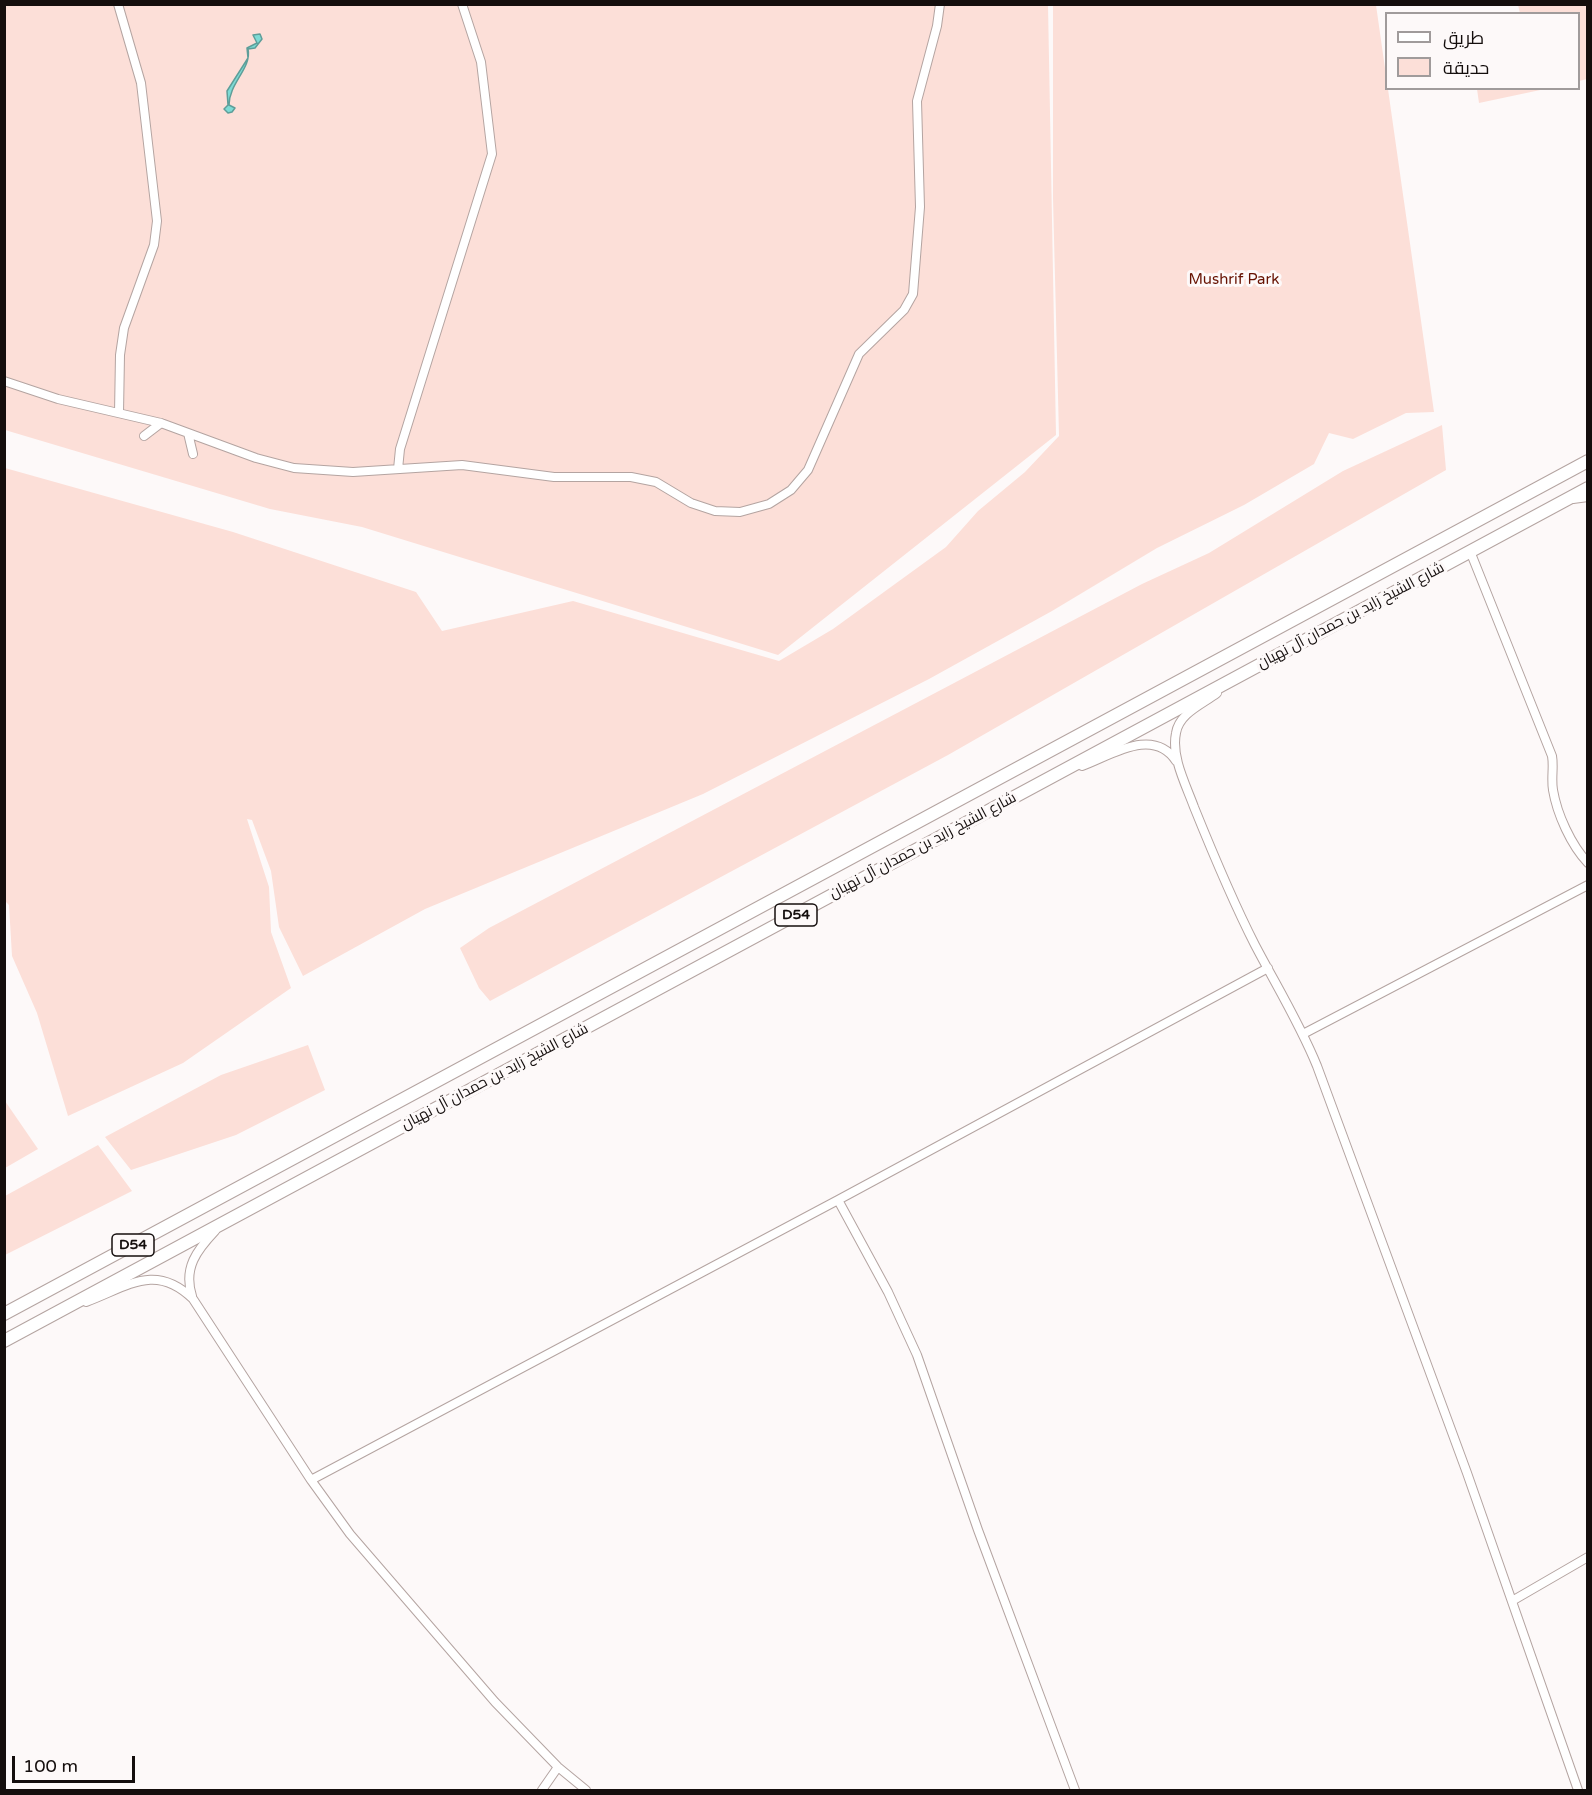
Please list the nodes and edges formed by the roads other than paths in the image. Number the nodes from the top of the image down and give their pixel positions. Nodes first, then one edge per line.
1 (118, 4) edge
2 (462, 4) edge
3 (940, 4) edge
4 (4, 381) edge
5 (119, 413) junction
6 (161, 423) junction
7 (188, 433) junction
8 (144, 436) dead end
9 (194, 454) dead end
10 (1587, 461) edge
11 (398, 469) junction
12 (1587, 488) edge
13 (1587, 497) edge
14 (1566, 500) junction
15 (1470, 551) junction
16 (1228, 682) junction
17 (1180, 766) junction
18 (1062, 771) junction
19 (1587, 863) edge
20 (1587, 885) edge
21 (1268, 968) junction
22 (1303, 1034) junction
23 (838, 1200) junction
24 (220, 1225) junction
25 (193, 1299) junction
26 (67, 1308) junction
27 (4, 1314) edge
28 (4, 1341) edge
29 (311, 1480) junction
30 (1587, 1557) edge
31 (1512, 1602) junction
32 (558, 1767) junction
33 (543, 1791) edge
34 (586, 1791) edge
35 (1075, 1791) edge
36 (1578, 1791) edge

1 - 5 street
2 - 11 street
3 - 11 street
4 - 5 street
5 - 6 street
6 - 7 street
6 - 8 street
7 - 9 street
7 - 11 street
10 - 27 highway, شارع الشيخ زايد بن حمدان آل نهيان / D54
12 - 14 highway, شارع الشيخ زايد بن حمدان آل نهيان / D54
13 - 14 street
14 - 15 highway, شارع الشيخ زايد بن حمدان آل نهيان / D54
15 - 16 highway, شارع الشيخ زايد بن حمدان آل نهيان / D54
15 - 19 street
16 - 17 street
16 - 18 highway, شارع الشيخ زايد بن حمدان آل نهيان / D54
17 - 18 street
17 - 21 street
18 - 24 highway, شارع الشيخ زايد بن حمدان آل نهيان / D54
20 - 22 street
21 - 22 street
21 - 23 street
22 - 31 street
23 - 29 street
23 - 35 street
24 - 25 street
24 - 26 highway, شارع الشيخ زايد بن حمدان آل نهيان / D54
25 - 26 street
25 - 29 street
26 - 28 highway, شارع الشيخ زايد بن حمدان آل نهيان / D54
29 - 32 street
30 - 31 street
31 - 36 street
32 - 33 street
32 - 34 street

